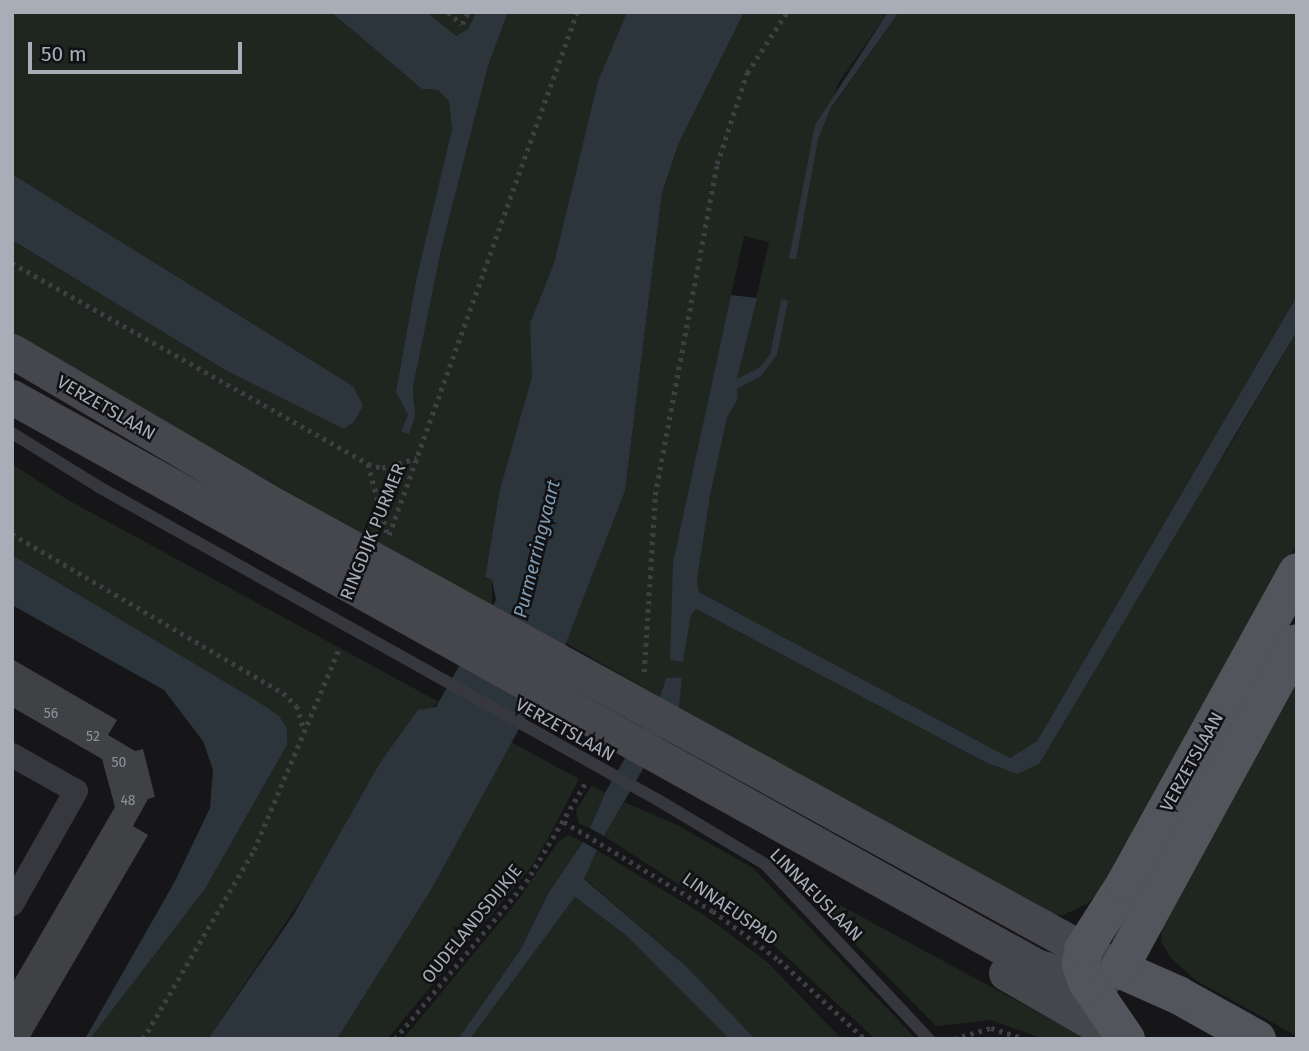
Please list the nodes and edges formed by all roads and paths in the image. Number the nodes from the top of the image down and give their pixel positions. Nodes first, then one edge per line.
1 (448, 12) edge
2 (468, 12) edge
3 (577, 12) edge
4 (787, 12) edge
5 (12, 263) edge
6 (12, 351) edge
7 (12, 397) edge
8 (12, 416) edge
9 (12, 433) edge
10 (418, 457) junction
11 (368, 464) junction
12 (12, 534) edge
13 (388, 536) junction
14 (383, 549) dead end
15 (1297, 572) edge
16 (300, 581) junction
17 (344, 637) dead end
18 (1297, 643) edge
19 (638, 685) dead end
20 (303, 731) junction
21 (12, 755) edge
22 (589, 776) dead end
23 (667, 784) junction
24 (564, 822) junction
25 (12, 904) edge
26 (1097, 967) junction
27 (143, 1039) edge
28 (396, 1039) edge
29 (866, 1039) edge
30 (929, 1039) edge
31 (954, 1039) edge
32 (1024, 1039) edge
33 (1124, 1039) edge
34 (1257, 1039) edge

1 - 2 path
3 - 10 path, RINGDIJK PURMER
4 - 19 path
5 - 11 path
6 - 26 main road, VERZETSLAAN
7 - 16 main road, VERZETSLAAN
8 - 16 main road, VERZETSLAAN
9 - 16 lane, VERZETSLAAN
10 - 11 path
10 - 13 path, RINGDIJK PURMER
11 - 13 path
12 - 20 path
13 - 14 path, RINGDIJK PURMER
15 - 26 main road, VERZETSLAAN
16 - 23 main road, VERZETSLAAN
17 - 20 path
18 - 26 main road, VERZETSLAAN
20 - 27 path
21 - 25 street
22 - 24 path, OUDELANDSDIJKJE
23 - 26 main road, VERZETSLAAN
23 - 30 lane, LINNAEUSLAAN
23 - 33 main road, VERZETSLAAN
24 - 28 path, OUDELANDSDIJKJE
24 - 29 path, LINNAEUSPAD
26 - 33 main road, VERZETSLAAN
26 - 34 main road, VERZETSLAAN
31 - 32 path

